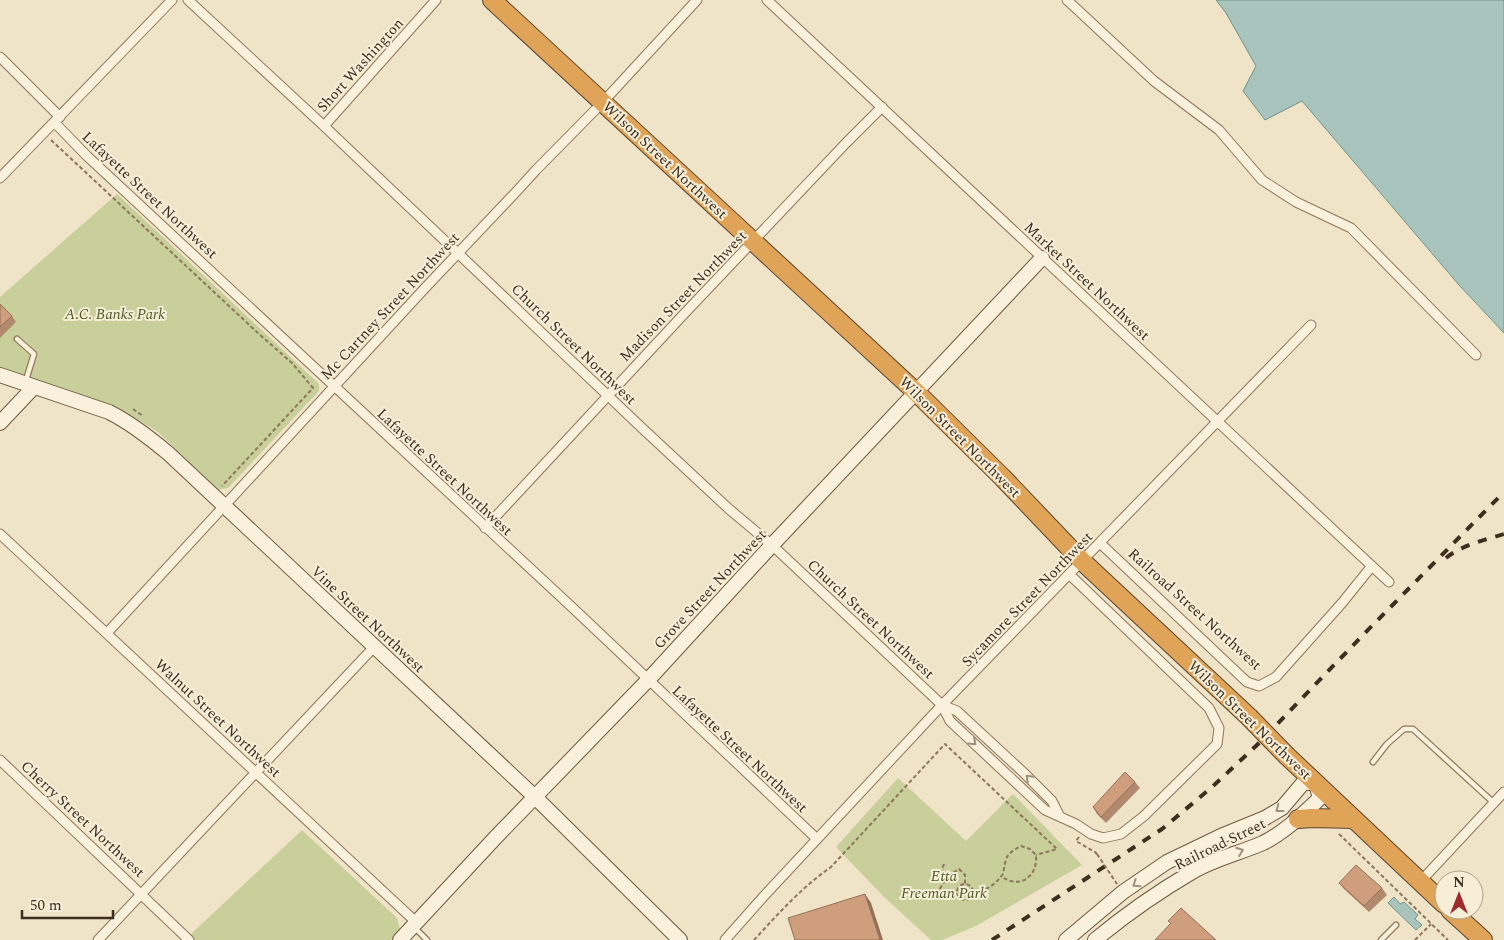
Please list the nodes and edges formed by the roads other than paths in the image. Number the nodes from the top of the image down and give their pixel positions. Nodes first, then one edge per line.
1 (172, 0) edge
2 (188, 0) edge
3 (436, 0) edge
4 (492, 0) edge
5 (697, 0) edge
6 (767, 0) edge
7 (1067, 0) edge
8 (0, 57) edge
9 (603, 102) junction
10 (882, 108) junction
11 (57, 120) junction
12 (324, 126) junction
13 (0, 178) edge
14 (753, 243) junction
15 (458, 253) junction
16 (1042, 258) junction
17 (1311, 325) dead end
18 (17, 339) dead end
19 (1476, 355) dead end
20 (0, 375) edge
21 (29, 385) junction
22 (333, 387) junction
23 (917, 393) junction
24 (608, 395) junction
25 (1217, 422) junction
26 (0, 424) edge
27 (224, 507) junction
28 (485, 528) junction
29 (0, 534) edge
30 (1100, 543) junction
31 (772, 545) junction
32 (1082, 561) junction
33 (1371, 567) junction
34 (1069, 574) junction
35 (1389, 582) dead end
36 (107, 633) junction
37 (374, 647) junction
38 (648, 680) junction
39 (942, 706) junction
40 (0, 760) edge
41 (1372, 762) dead end
42 (256, 771) junction
43 (1316, 784) junction
44 (1504, 792) edge
45 (535, 797) junction
46 (1494, 803) junction
47 (1298, 819) junction
48 (1353, 819) junction
49 (817, 840) junction
50 (1420, 882) junction
51 (142, 893) junction
52 (1434, 895) edge
53 (1461, 920) edge
54 (415, 924) junction
55 (1396, 925) dead end
56 (98, 940) edge
57 (189, 940) edge
58 (400, 940) edge
59 (427, 940) edge
60 (680, 940) edge
61 (725, 940) edge
62 (1066, 940) edge
63 (1095, 940) edge
64 (1381, 940) edge
65 (1483, 940) edge

1 - 11 street
2 - 12 street, Church Street Northwest
3 - 12 street, Short Washington
4 - 9 highway, Wilson Street Northwest
5 - 9 street, Mc Cartney Street Northwest
6 - 10 street, Market Street Northwest
7 - 19 street
8 - 11 street, Lafayette Street Northwest
9 - 14 highway, Wilson Street Northwest
9 - 15 street, Mc Cartney Street Northwest
10 - 14 street, Madison Street Northwest
10 - 16 street, Market Street Northwest
11 - 13 street
11 - 22 street, Lafayette Street Northwest
12 - 15 street, Church Street Northwest
14 - 23 highway, Wilson Street Northwest
14 - 24 street, Madison Street Northwest
15 - 22 street, Mc Cartney Street Northwest
15 - 24 street, Church Street Northwest
16 - 23 street, Grove Street Northwest
16 - 25 street, Market Street Northwest
17 - 25 street, Sycamore Street Northwest
18 - 21 lane
20 - 21 street, Vine Street Northwest
21 - 26 street
21 - 27 street, Vine Street Northwest
22 - 27 street, Mc Cartney Street Northwest
22 - 28 street, Lafayette Street Northwest
23 - 31 street, Grove Street Northwest
23 - 32 highway, Wilson Street Northwest
24 - 28 street, Madison Street Northwest
24 - 31 street, Church Street Northwest
25 - 30 street, Sycamore Street Northwest
25 - 33 street, Market Street Northwest
27 - 36 street, Mc Cartney Street Northwest
27 - 37 street, Vine Street Northwest
28 - 38 street, Lafayette Street Northwest
29 - 36 street, Walnut Street Northwest
30 - 32 street, Sycamore Street Northwest
30 - 33 street, Railroad Street Northwest
31 - 38 street, Grove Street Northwest
31 - 39 street, Church Street Northwest
32 - 34 street, Sycamore Street Northwest
32 - 43 highway, Wilson Street Northwest, bridge
33 - 35 street, Market Street Northwest
34 - 39 street, Sycamore Street Northwest
34 - 39 street, Church Street Northwest
36 - 42 street, Walnut Street Northwest
37 - 42 street
37 - 45 street, Vine Street Northwest
38 - 45 street, Grove Street Northwest
38 - 49 street, Lafayette Street Northwest
39 - 49 street, Sycamore Street Northwest
40 - 51 street, Cherry Street Northwest
41 - 46 lane
42 - 51 street
42 - 54 street, Walnut Street Northwest
43 - 47 street, Railroad Street
43 - 48 highway, Wilson Street Northwest
43 -> 62 street
44 - 46 street
45 - 54 street, Grove Street Northwest
45 - 60 street, Vine Street Northwest
46 - 50 street
47 - 48 highway
63 -> 47 street, Railroad Street
48 - 50 highway, Wilson Street Northwest
49 - 61 street, Sycamore Street Northwest
50 - 52 highway, Wilson Street Northwest
51 - 56 street
51 - 57 street, Cherry Street Northwest
53 - 65 highway
54 - 58 street, Grove Street Northwest
54 - 59 lane
55 - 64 lane

